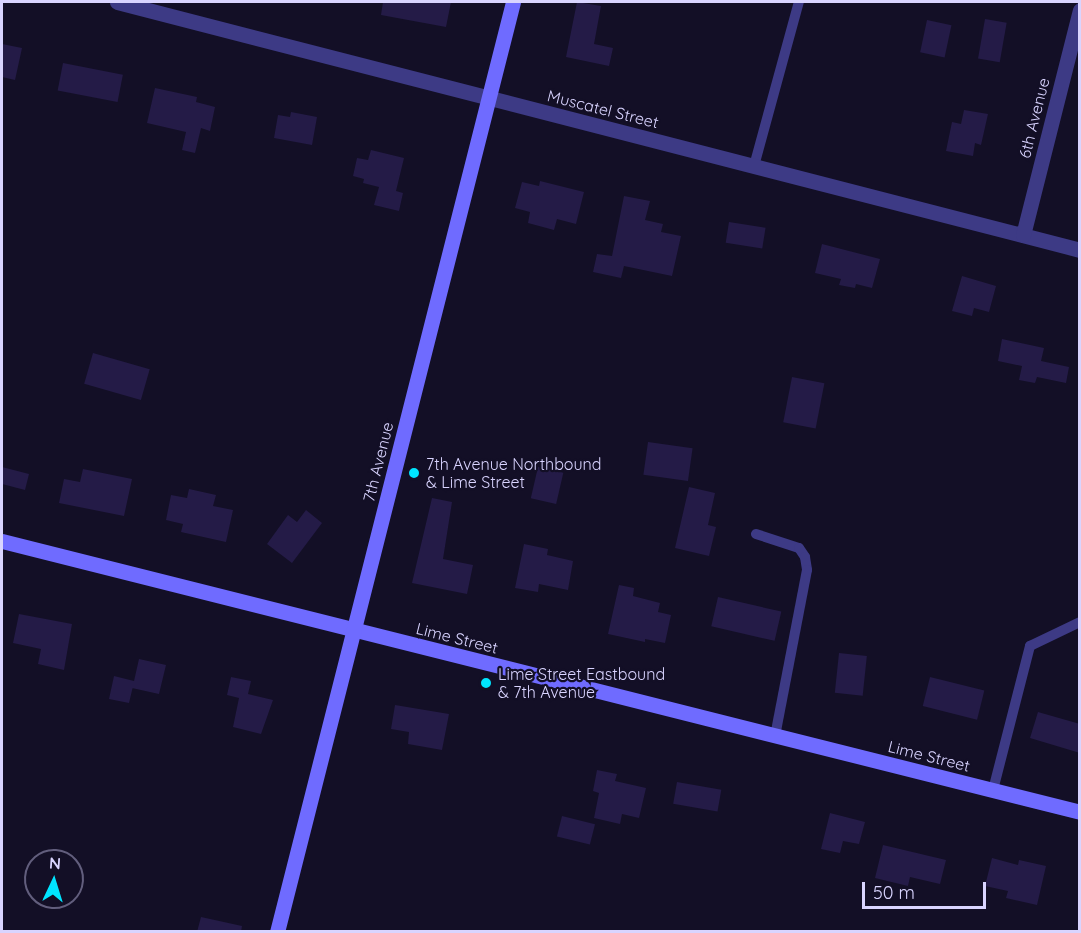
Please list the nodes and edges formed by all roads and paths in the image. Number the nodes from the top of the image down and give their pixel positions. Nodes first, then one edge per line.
1 (117, 2) edge
2 (513, 2) edge
3 (799, 2) edge
4 (1080, 10) edge
5 (489, 98) junction
6 (754, 166) junction
7 (1023, 235) junction
8 (1080, 250) edge
9 (756, 534) dead end
10 (2, 541) edge
11 (1080, 622) edge
12 (354, 631) junction
13 (775, 736) junction
14 (993, 790) junction
15 (1080, 812) edge
16 (277, 932) edge

1 - 5 street, Muscatel Street
2 - 5 street, 7th Avenue
3 - 6 lane
4 - 7 street, 6th Avenue
5 - 6 street, Muscatel Street
5 - 12 street, 7th Avenue
6 - 7 street, Muscatel Street
7 - 8 street, Muscatel Street
9 - 13 lane
10 - 12 street, Lime Street
11 - 14 lane
12 - 13 street, Lime Street
12 - 16 street, 7th Avenue
13 - 14 street, Lime Street
14 - 15 street, Lime Street

